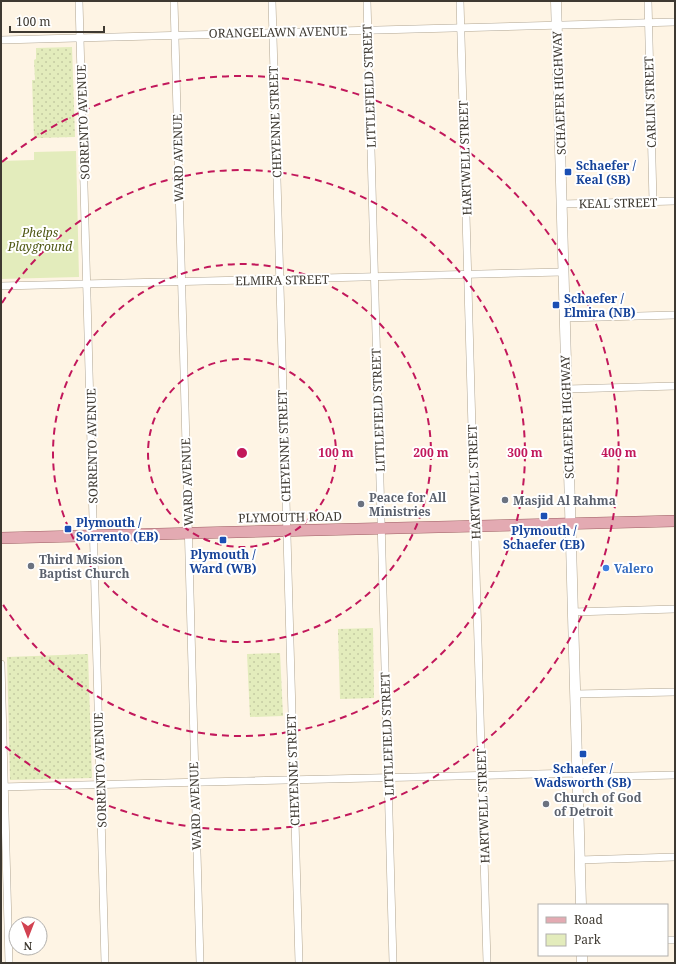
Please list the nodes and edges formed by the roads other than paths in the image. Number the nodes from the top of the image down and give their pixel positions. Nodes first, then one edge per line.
1 (79, 1) edge
2 (174, 1) edge
3 (272, 1) edge
4 (367, 1) edge
5 (460, 1) edge
6 (556, 1) edge
7 (648, 1) edge
8 (675, 22) edge
9 (648, 23) junction
10 (557, 26) junction
11 (461, 28) junction
12 (367, 30) junction
13 (273, 34) junction
14 (175, 35) junction
15 (80, 37) junction
16 (1, 40) edge
17 (653, 202) junction
18 (675, 202) edge
19 (562, 204) junction
20 (564, 272) junction
21 (468, 275) junction
22 (374, 277) junction
23 (280, 280) junction
24 (181, 282) junction
25 (88, 284) junction
26 (1, 286) edge
27 (675, 315) edge
28 (565, 318) junction
29 (675, 386) edge
30 (567, 389) junction
31 (675, 522) edge
32 (570, 523) junction
33 (475, 526) junction
34 (381, 528) junction
35 (287, 530) junction
36 (188, 532) junction
37 (94, 535) junction
38 (1, 538) edge
39 (675, 609) edge
40 (573, 612) junction
41 (1, 664) edge
42 (675, 692) edge
43 (575, 694) junction
44 (577, 773) junction
45 (675, 775) edge
46 (482, 776) junction
47 (388, 778) junction
48 (294, 781) junction
49 (195, 784) junction
50 (101, 785) junction
51 (3, 787) edge
52 (675, 857) edge
53 (580, 860) junction
54 (581, 904) edge
55 (9, 963) edge
56 (106, 963) edge
57 (200, 963) edge
58 (299, 963) edge
59 (393, 963) edge
60 (487, 963) edge

1 - 15 street, SORRENTO AVENUE
2 - 14 street, WARD AVENUE
3 - 13 street, CHEYENNE STREET
4 - 12 street, LITTLEFIELD STREET
5 - 11 street, HARTWELL STREET
6 - 10 main road, SCHAEFER HIGHWAY
7 - 9 street, CARLIN STREET
8 - 9 street, ORANGELAWN AVENUE
9 - 10 street, ORANGELAWN AVENUE
9 - 17 street, CARLIN STREET
10 - 11 street, ORANGELAWN AVENUE
10 - 19 main road, SCHAEFER HIGHWAY
11 - 12 street, ORANGELAWN AVENUE
11 - 21 street, HARTWELL STREET
12 - 13 street, ORANGELAWN AVENUE
12 - 22 street, LITTLEFIELD STREET
13 - 14 street, ORANGELAWN AVENUE
13 - 23 street, CHEYENNE STREET
14 - 15 street, ORANGELAWN AVENUE
14 - 24 street, WARD AVENUE
15 - 16 street, ORANGELAWN AVENUE
15 - 25 street, SORRENTO AVENUE
17 - 18 street, KEAL STREET
17 - 19 street, KEAL STREET
19 - 20 main road, SCHAEFER HIGHWAY
20 - 21 street, ELMIRA STREET
20 - 28 main road, SCHAEFER HIGHWAY
21 - 22 street, ELMIRA STREET
21 - 33 street, HARTWELL STREET
22 - 23 street, ELMIRA STREET
22 - 34 street, LITTLEFIELD STREET
23 - 24 street, ELMIRA STREET
23 - 35 street, CHEYENNE STREET
24 - 25 street, ELMIRA STREET
24 - 36 street, WARD AVENUE
25 - 26 street, ELMIRA STREET
25 - 37 street, SORRENTO AVENUE
27 - 28 street
28 - 30 main road, SCHAEFER HIGHWAY
29 - 30 street
30 - 32 main road, SCHAEFER HIGHWAY
31 - 32 main road, PLYMOUTH ROAD
32 - 33 main road, PLYMOUTH ROAD
32 - 40 main road, SCHAEFER HIGHWAY
33 - 34 main road, PLYMOUTH ROAD
33 - 46 street, HARTWELL STREET
34 - 35 main road, PLYMOUTH ROAD
34 - 47 street, LITTLEFIELD STREET
35 - 36 main road, PLYMOUTH ROAD
35 - 48 street, CHEYENNE STREET
36 - 37 main road, PLYMOUTH ROAD
36 - 49 street, WARD AVENUE
37 - 38 main road, PLYMOUTH ROAD
37 - 50 street, SORRENTO AVENUE
39 - 40 street
40 - 43 main road, SCHAEFER HIGHWAY
41 - 51 street
42 - 43 street
43 - 44 main road, SCHAEFER HIGHWAY
44 - 45 street
44 - 46 street
44 - 53 main road, SCHAEFER HIGHWAY
46 - 47 street
46 - 60 street, HARTWELL STREET
47 - 48 street
47 - 59 street, LITTLEFIELD STREET
48 - 49 street
48 - 58 street, CHEYENNE STREET
49 - 50 street
49 - 57 street, WARD AVENUE
50 - 51 street
50 - 56 street, SORRENTO AVENUE
51 - 55 street
52 - 53 street
53 - 54 main road, SCHAEFER HIGHWAY

